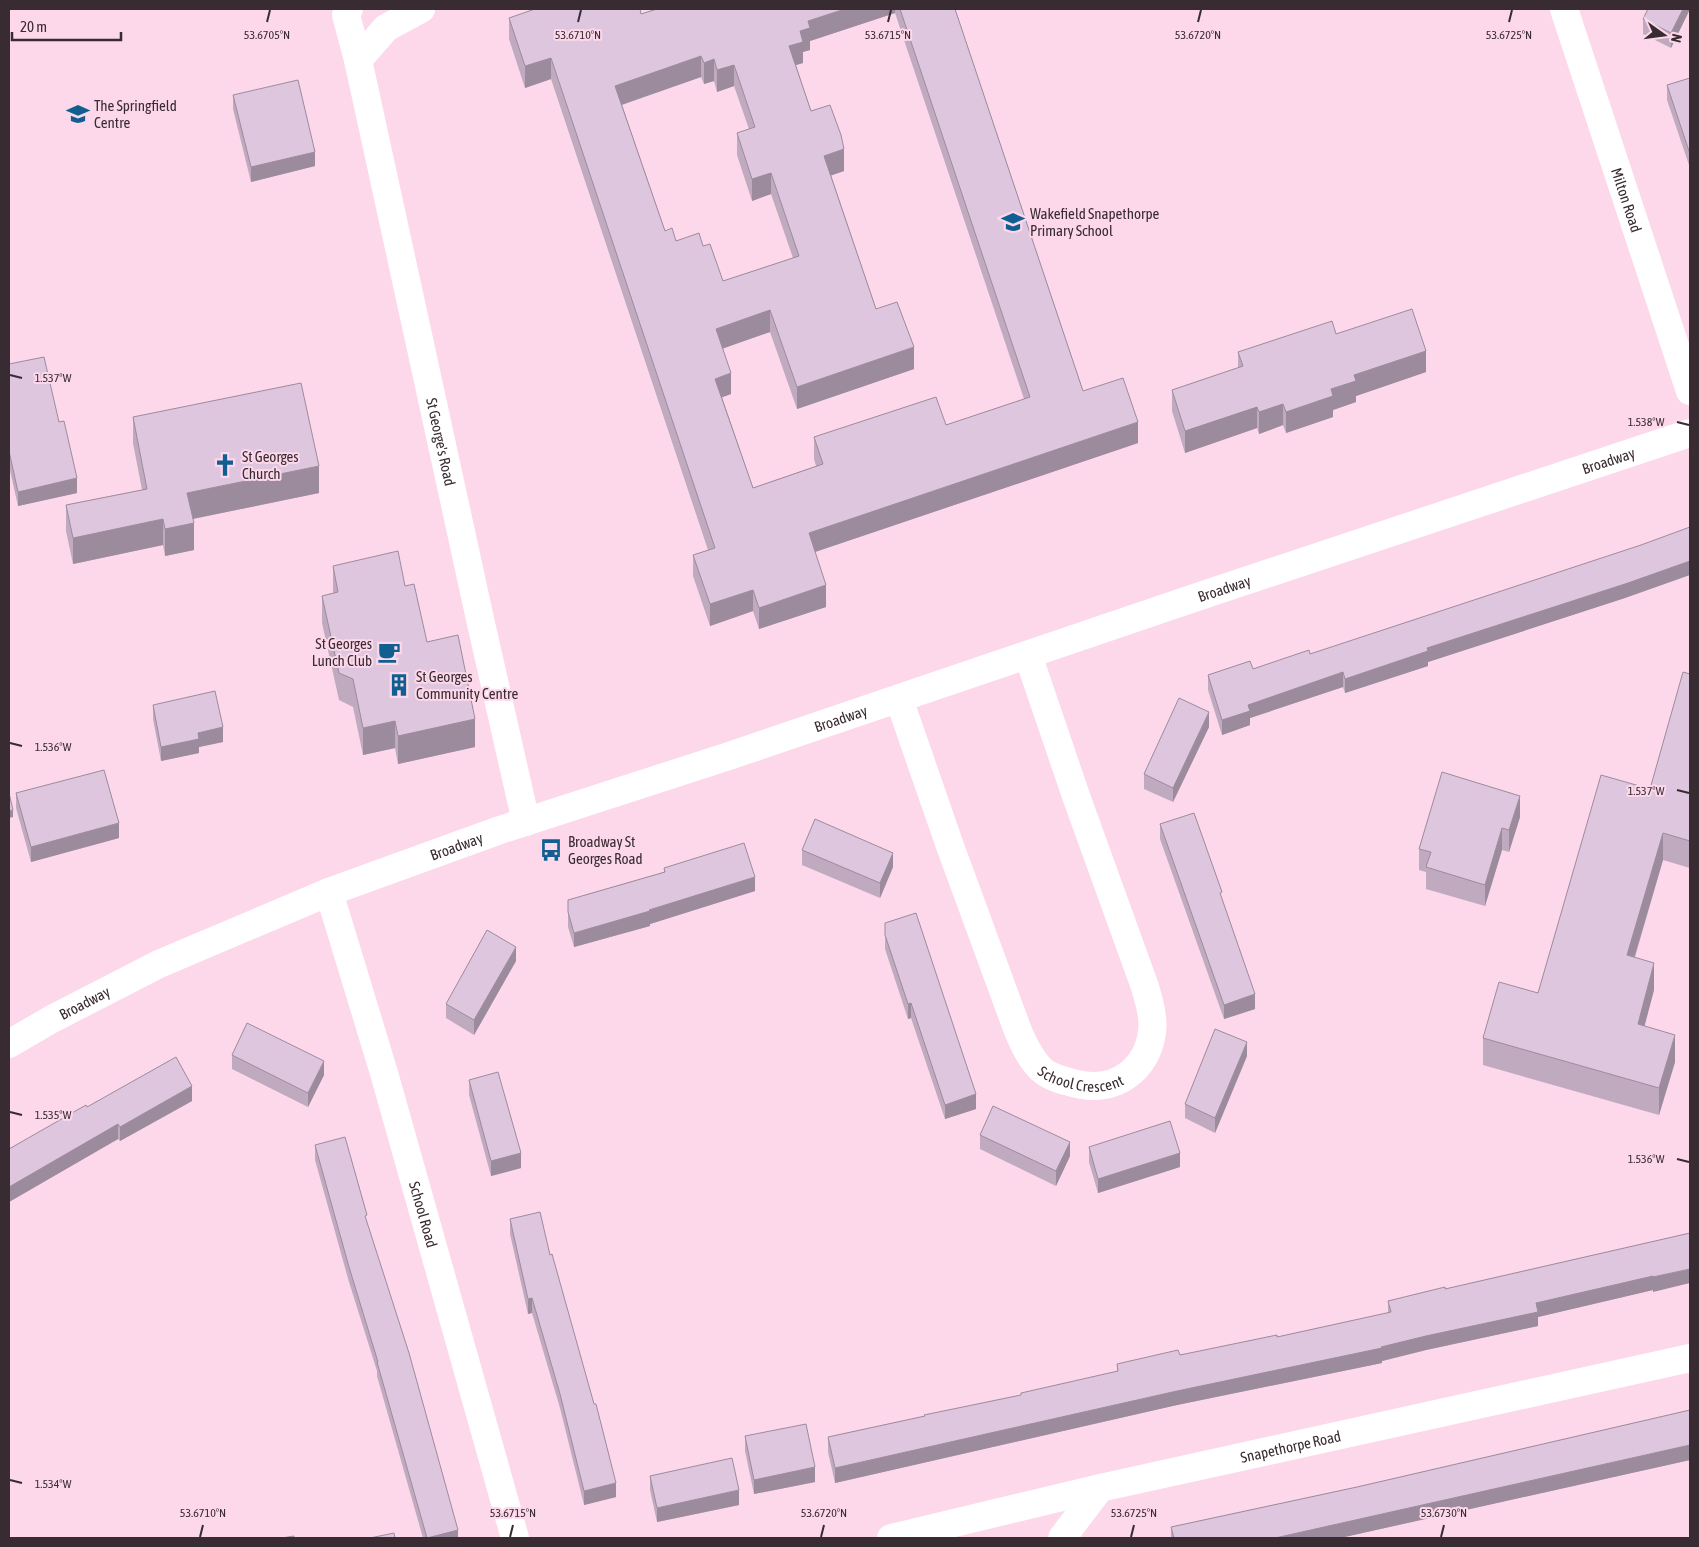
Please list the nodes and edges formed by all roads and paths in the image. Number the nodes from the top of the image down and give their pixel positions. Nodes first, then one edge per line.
1 (349, 9) edge
2 (421, 9) edge
3 (1564, 9) edge
4 (358, 60) junction
5 (1690, 390) edge
6 (1690, 433) edge
7 (1028, 655) junction
8 (899, 699) junction
9 (526, 822) junction
10 (329, 892) junction
11 (9, 1044) edge
12 (1690, 1358) edge
13 (1100, 1488) junction
14 (514, 1538) edge
15 (895, 1538) edge
16 (1062, 1538) edge

1 - 4 street, St George's Road
2 - 4 street
3 - 5 street, Milton Road
4 - 9 street, St George's Road
6 - 7 street, Broadway
7 - 8 street, Broadway
7 - 8 street, School Crescent
8 - 9 street, Broadway
9 - 10 street, Broadway
10 - 11 street, Broadway
10 - 14 street, School Road
12 - 13 street, Snapethorpe Road
13 - 15 street, Snapethorpe Road
13 - 16 street

